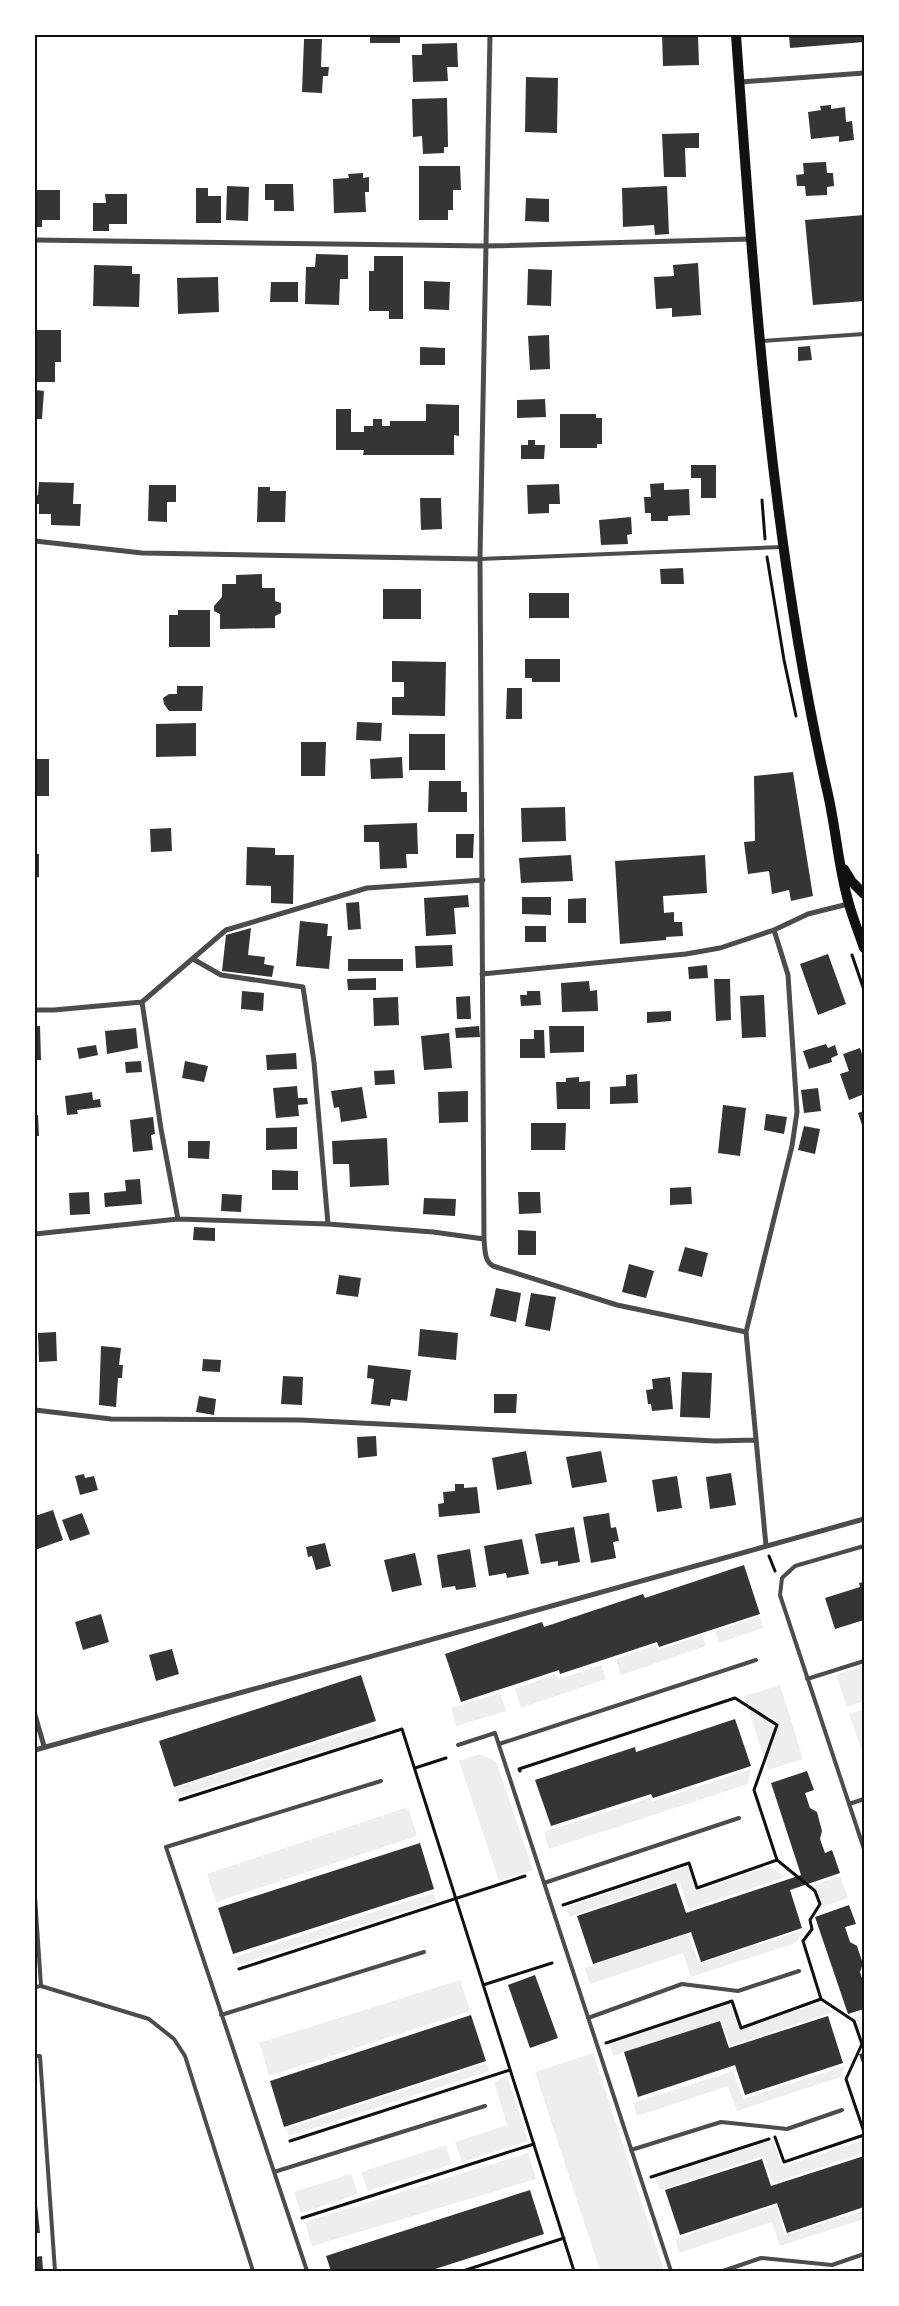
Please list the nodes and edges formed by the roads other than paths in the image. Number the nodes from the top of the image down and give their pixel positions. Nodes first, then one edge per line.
1 (490, 35) edge
2 (736, 35) edge
3 (864, 73) edge
4 (739, 82) junction
5 (752, 239) junction
6 (35, 240) edge
7 (487, 246) junction
8 (864, 334) edge
9 (758, 342) junction
10 (35, 541) edge
11 (784, 546) junction
12 (480, 559) junction
13 (840, 862) junction
14 (483, 880) junction
15 (864, 894) edge
16 (848, 904) junction
17 (774, 930) junction
18 (864, 948) edge
19 (193, 959) junction
20 (482, 974) junction
21 (142, 1002) junction
22 (35, 1010) edge
23 (178, 1219) junction
24 (328, 1224) junction
25 (35, 1234) edge
26 (484, 1239) junction
27 (746, 1332) junction
28 (35, 1410) edge
29 (755, 1440) junction
30 (864, 1519) edge
31 (766, 1546) junction
32 (864, 1546) edge
33 (756, 1660) dead end
34 (864, 1661) edge
35 (807, 1679) junction
36 (35, 1715) edge
37 (499, 1744) junction
38 (458, 1745) dead end
39 (44, 1746) junction
40 (35, 1750) edge
41 (381, 1781) dead end
42 (864, 1799) edge
43 (849, 1804) junction
44 (739, 1818) dead end
45 (864, 1849) edge
46 (544, 1883) junction
47 (35, 1897) edge
48 (424, 1952) dead end
49 (799, 1971) dead end
50 (41, 1986) junction
51 (35, 1987) edge
52 (221, 2015) junction
53 (588, 2018) junction
54 (35, 2056) edge
55 (485, 2106) dead end
56 (842, 2110) dead end
57 (631, 2150) junction
58 (274, 2172) junction
59 (864, 2254) edge
60 (55, 2271) edge
61 (252, 2271) edge
62 (307, 2271) edge
63 (671, 2271) edge
64 (723, 2271) edge

1 - 7 street
2 - 4 main road
3 - 4 street
4 - 5 main road
5 - 7 street
5 - 9 main road
6 - 7 street
7 - 12 street
8 - 9 lane
9 - 11 main road
10 - 12 street
11 - 12 lane
11 - 13 main road
12 - 14 street
13 - 15 main road
13 - 16 main road
14 - 19 street
14 - 20 street
16 - 17 street
16 - 18 main road
17 - 20 street
17 - 27 street
19 - 21 street
19 - 24 street
20 - 26 street
21 - 22 street
21 - 23 street
23 - 24 street
23 - 25 street
24 - 26 street
26 - 27 street
27 - 29 street
28 - 29 street
29 - 31 street
30 - 31 street
31 - 39 street
32 - 35 lane
33 - 37 lane
34 - 35 lane
35 - 43 lane
36 - 39 street
37 - 38 lane
37 - 46 lane
39 - 40 street
41 - 52 lane
42 - 43 lane
43 - 45 lane
44 - 46 lane
46 - 53 lane
47 - 50 lane
48 - 52 lane
49 - 53 lane
50 - 51 lane
50 - 61 lane
52 - 58 lane
53 - 57 lane
54 - 60 lane
55 - 58 lane
56 - 57 lane
57 - 63 lane
58 - 62 lane
59 - 64 lane

